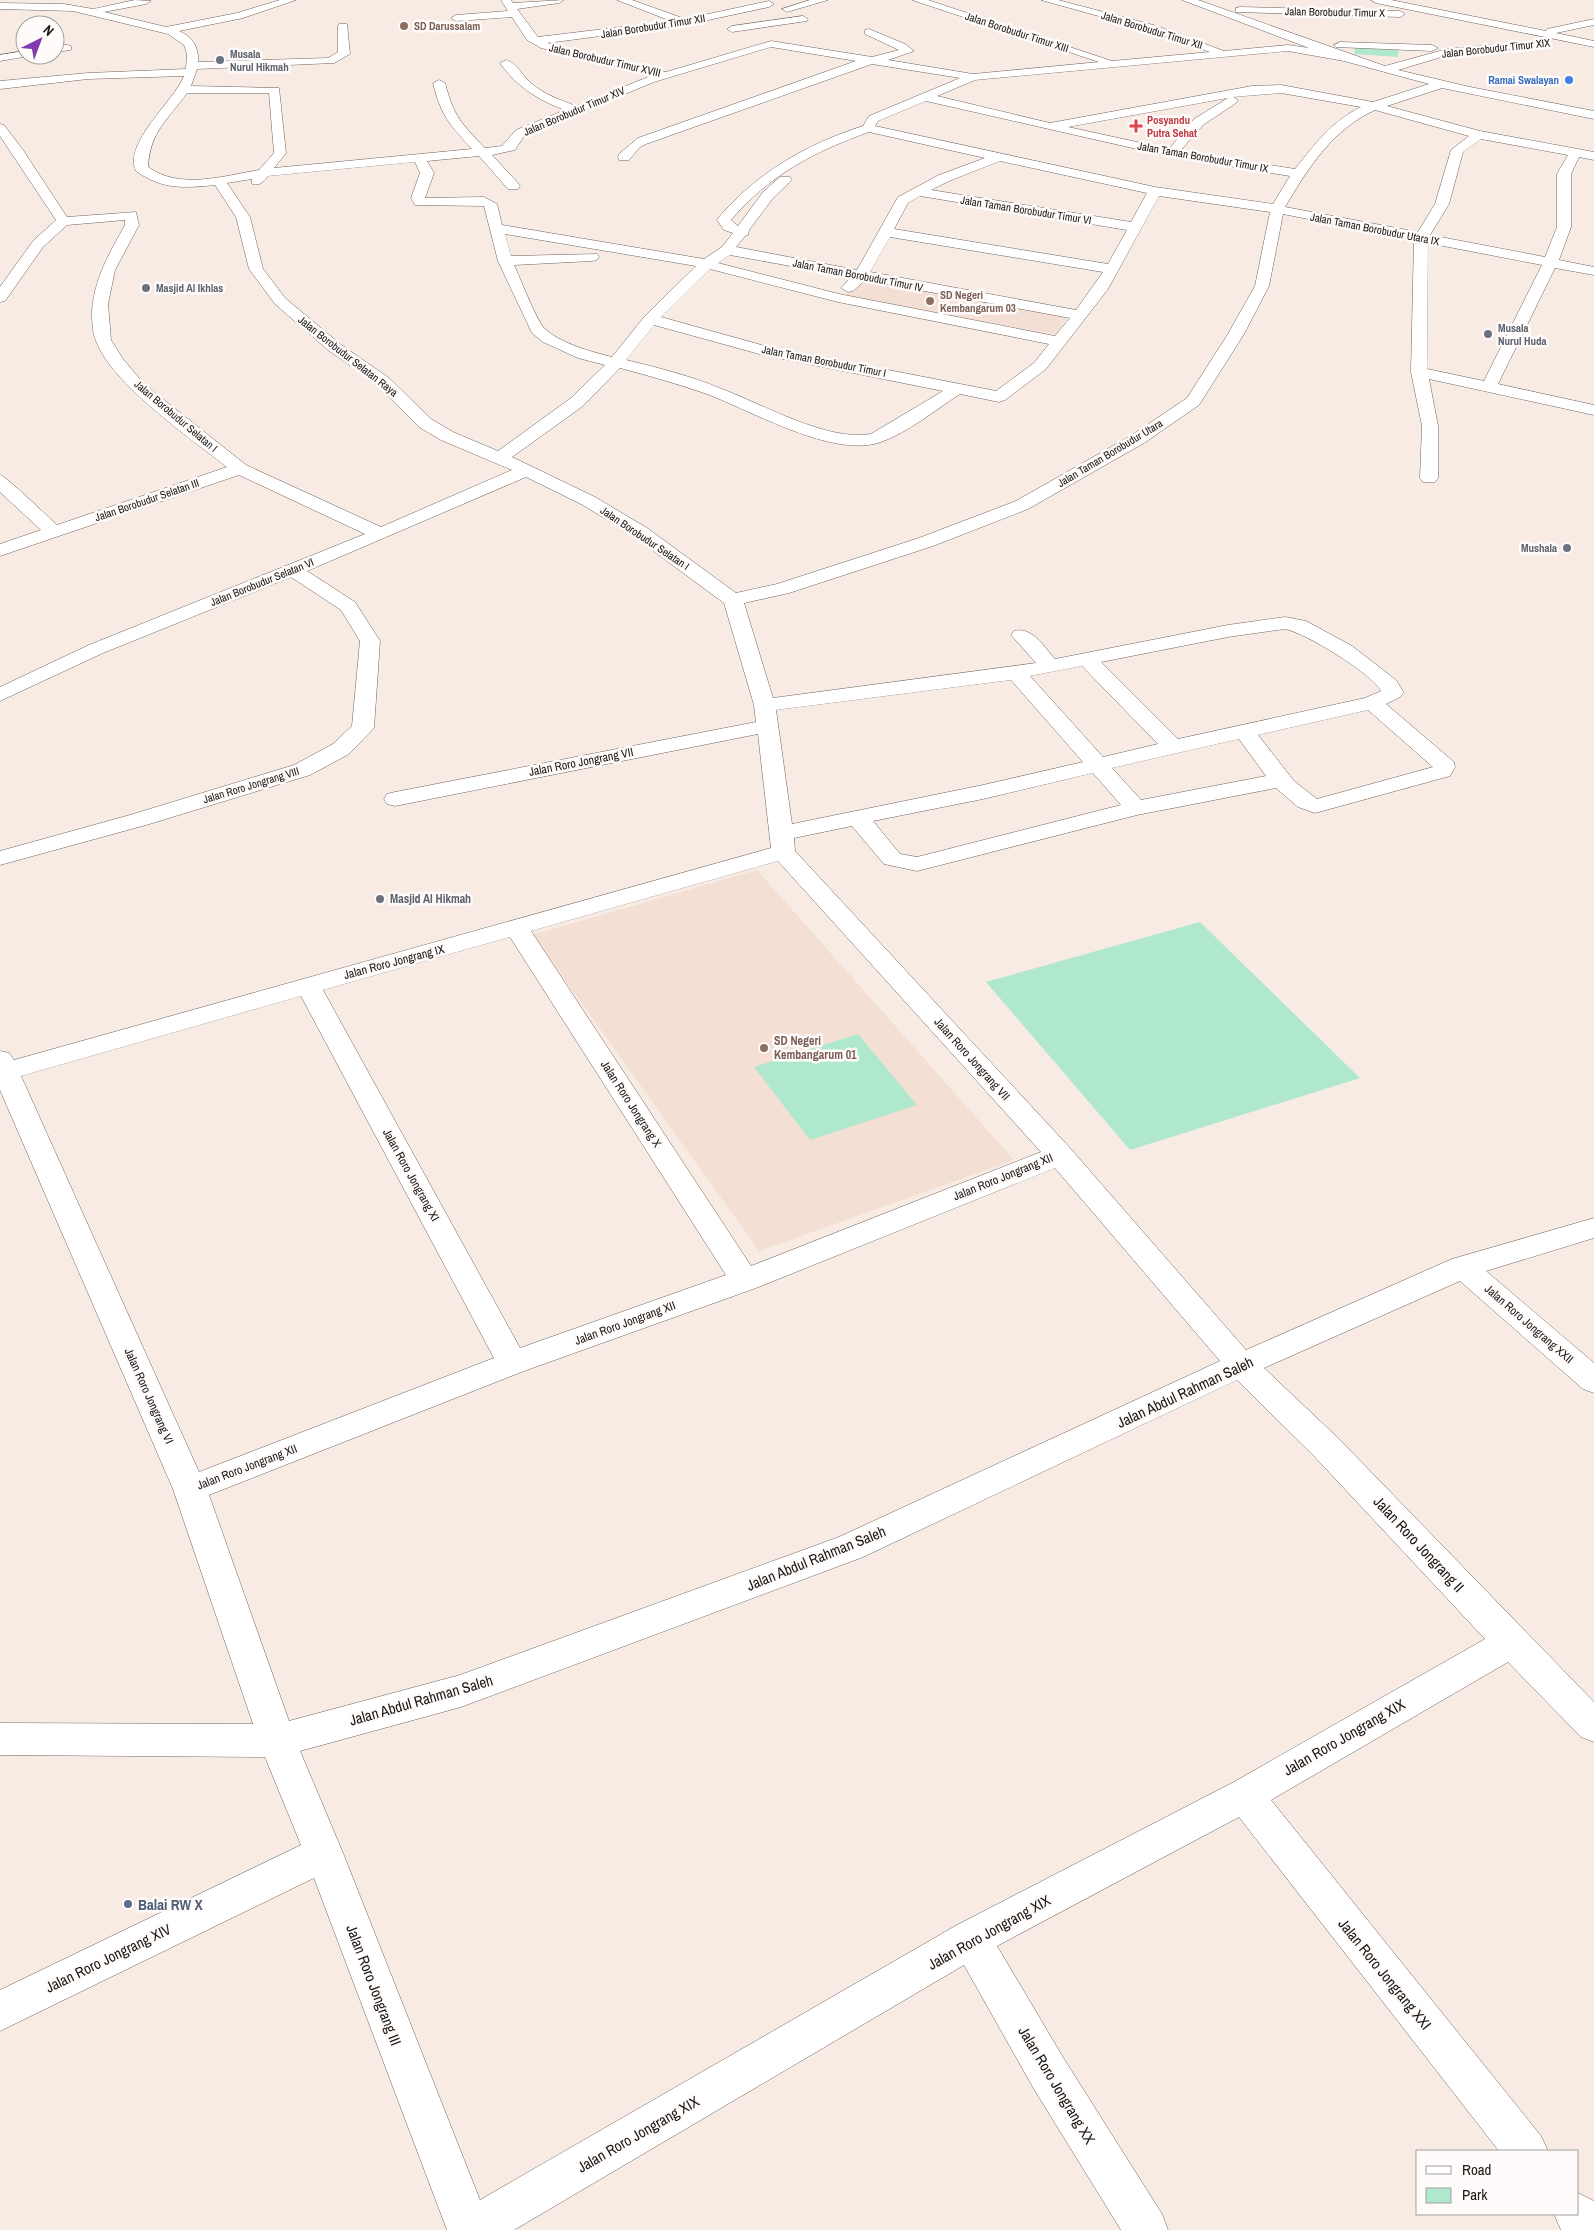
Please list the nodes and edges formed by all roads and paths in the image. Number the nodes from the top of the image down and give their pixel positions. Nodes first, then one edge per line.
1 (291, 0) edge
2 (558, 0) edge
3 (622, 0) edge
4 (756, 0) edge
5 (823, 0) edge
6 (917, 0) edge
7 (1046, 0) edge
8 (1187, 0) edge
9 (1376, 0) edge
10 (146, 1) edge
11 (769, 4) junction
12 (0, 6) edge
13 (512, 7) edge
14 (787, 9) junction
15 (1224, 10) junction
16 (90, 11) junction
17 (1446, 15) junction
18 (65, 16) edge
19 (456, 18) dead end
20 (685, 22) junction
21 (1594, 22) edge
22 (343, 26) dead end
23 (166, 30) junction
24 (717, 32) dead end
25 (869, 32) dead end
26 (1540, 33) junction
27 (586, 36) junction
28 (1288, 36) junction
29 (1576, 40) junction
30 (536, 42) junction
31 (1304, 42) junction
32 (613, 43) dead end
33 (1594, 44) edge
34 (1288, 48) junction
35 (1471, 50) junction
36 (1228, 54) junction
37 (15, 56) edge
38 (0, 58) edge
39 (1348, 58) junction
40 (872, 61) junction
41 (506, 63) dead end
42 (1118, 64) junction
43 (191, 69) junction
44 (1388, 69) junction
45 (666, 75) junction
46 (973, 77) junction
47 (439, 83) dead end
48 (1442, 84) junction
49 (0, 85) edge
50 (184, 89) junction
51 (1252, 90) junction
52 (924, 96) junction
53 (1374, 106) junction
54 (576, 110) junction
55 (1594, 115) edge
56 (1050, 127) junction
57 (0, 128) edge
58 (868, 128) junction
59 (884, 131) junction
60 (1479, 135) junction
61 (1172, 152) junction
62 (481, 153) junction
63 (1575, 153) junction
64 (1594, 156) edge
65 (624, 157) dead end
66 (998, 157) junction
67 (420, 159) junction
68 (263, 173) junction
69 (1298, 173) junction
70 (219, 181) junction
71 (513, 186) dead end
72 (1155, 191) junction
73 (918, 192) junction
74 (238, 207) junction
75 (1277, 209) junction
76 (63, 221) junction
77 (1134, 227) junction
78 (496, 228) junction
79 (743, 232) junction
80 (885, 232) junction
81 (1421, 238) junction
82 (727, 250) junction
83 (651, 255) junction
84 (505, 261) junction
85 (707, 264) junction
86 (1550, 264) junction
87 (1112, 269) junction
88 (1594, 271) edge
89 (861, 276) junction
90 (0, 298) edge
91 (838, 298) junction
92 (1078, 315) junction
93 (650, 319) junction
94 (1060, 342) junction
95 (615, 364) junction
96 (1419, 372) junction
97 (1489, 387) junction
98 (958, 388) junction
99 (1594, 410) edge
100 (500, 458) junction
101 (240, 468) junction
102 (525, 471) junction
103 (1429, 478) dead end
104 (0, 480) edge
105 (54, 532) junction
106 (381, 534) junction
107 (0, 550) edge
108 (293, 570) junction
109 (733, 600) junction
110 (1021, 635) dead end
111 (1086, 659) junction
112 (1050, 666) junction
113 (1016, 673) junction
114 (0, 695) edge
115 (1372, 704) junction
116 (766, 715) junction
117 (1245, 732) junction
118 (1173, 747) junction
119 (1096, 764) junction
120 (1283, 780) junction
121 (395, 799) dead end
122 (1136, 808) junction
123 (857, 817) junction
124 (783, 843) junction
125 (0, 858) edge
126 (517, 929) junction
127 (308, 986) junction
128 (2, 1068) edge
129 (1060, 1155) junction
130 (1594, 1228) edge
131 (1463, 1267) junction
132 (745, 1280) junction
133 (513, 1363) junction
134 (1241, 1365) junction
135 (1594, 1381) edge
136 (190, 1489) junction
137 (1511, 1642) junction
138 (1594, 1726) edge
139 (0, 1739) edge
140 (277, 1741) junction
141 (1245, 1795) junction
142 (324, 1854) junction
143 (971, 1939) junction
144 (0, 2011) edge
145 (1525, 2150) edge
146 (1577, 2215) edge
147 (470, 2230) edge
148 (1146, 2230) edge
149 (1589, 2230) edge

1 - 23 street
2 - 13 street
3 - 20 street
4 - 11 street
5 - 14 street
6 - 42 street, Jalan Borobudur Timur XIII
7 - 36 street, Jalan Borobudur Timur XII
8 - 15 street
9 - 17 street, Jalan Borobudur Timur X
10 - 16 street
11 - 14 street
11 - 20 street, Jalan Borobudur Timur XII
12 - 16 street
13 - 19 street
13 - 30 street, Jalan Borobudur Timur XVIII
14 - 24 street
15 - 17 street, Jalan Borobudur Timur X
15 - 28 street
16 - 18 street
16 - 23 street
17 - 26 street, Jalan Borobudur Timur X
20 - 27 street, Jalan Borobudur Timur XII
21 - 26 street
22 - 43 street
23 - 43 street
25 - 40 street
26 - 29 street, Jalan Borobudur Timur X
27 - 30 street, Jalan Borobudur Timur XII
27 - 32 street
28 - 31 street
28 - 34 street
29 - 33 street, Jalan Borobudur Timur X
29 - 35 street, Jalan Borobudur Timur XIX
30 - 45 street, Jalan Borobudur Timur XVIII
31 - 35 street
31 - 39 street
34 - 36 street
34 - 39 street
35 - 44 street, Jalan Borobudur Timur XIX
36 - 42 street
37 - 38 street
39 - 44 street
40 - 45 street, Jalan Borobudur Timur XIV
40 - 46 street, Jalan Borobudur Timur XIV
40 - 65 street, Jalan Borobudur Timur XIV
41 - 54 street
42 - 46 street
43 - 49 street
43 - 50 street
44 - 48 street
45 - 54 street, Jalan Borobudur Timur XIV
46 - 52 street
47 - 62 street
48 - 53 street, Jalan Taman Borobudur Utara
48 - 55 street
50 - 68 street
50 - 70 street
51 - 53 street, Jalan Taman Borobudur Timur IX
51 - 56 street, Jalan Taman Borobudur Timur IX
51 - 61 street
52 - 56 street, Jalan Taman Borobudur Timur IX
52 - 58 street
53 - 60 street, Jalan Taman Borobudur Timur IX
53 - 69 street, Jalan Taman Borobudur Utara
54 - 62 street, Jalan Borobudur Timur XIV
56 - 61 street, Jalan Taman Borobudur Timur IX
57 - 76 street
58 - 59 street, Jalan Taman Borobudur Utara IX
58 - 79 street
59 - 66 street, Jalan Taman Borobudur Utara IX
59 - 79 street
60 - 63 street, Jalan Taman Borobudur Timur IX
60 - 81 street
61 - 69 street, Jalan Taman Borobudur Timur IX
62 - 67 street, Jalan Borobudur Timur XIV
62 - 71 street
63 - 64 street, Jalan Taman Borobudur Timur IX
63 - 86 street
66 - 72 street, Jalan Taman Borobudur Utara IX
66 - 73 street
67 - 68 street, Jalan Borobudur Timur XIV
67 - 78 street
68 - 70 street, Jalan Borobudur Timur XIV
68 - 74 street
69 - 75 street, Jalan Taman Borobudur Utara
70 - 74 street, Jalan Borobudur Selatan Raya
72 - 75 street, Jalan Taman Borobudur Utara IX
72 - 77 street
73 - 77 street, Jalan Taman Borobudur Timur VI
73 - 80 street
74 - 100 street, Jalan Borobudur Selatan Raya
75 - 81 street, Jalan Taman Borobudur Utara IX
75 - 109 street, Jalan Taman Borobudur Utara
76 - 90 street
76 - 101 street, Jalan Borobudur Selatan I
77 - 87 street
78 - 83 street
78 - 84 street
79 - 82 street
80 - 87 street
80 - 89 street
81 - 86 street, Jalan Taman Borobudur Utara IX
81 - 96 street
82 - 85 street
82 - 89 street, Jalan Taman Borobudur Timur IV
83 - 84 street
83 - 85 street
84 - 95 street
85 - 91 street
85 - 93 street
86 - 88 street, Jalan Taman Borobudur Utara IX
86 - 97 street
87 - 92 street
89 - 91 street
89 - 92 street, Jalan Taman Borobudur Timur IV
91 - 94 street
92 - 94 street
93 - 95 street
93 - 98 street, Jalan Taman Borobudur Timur I
94 - 98 street, Jalan Taman Borobudur Timur I
95 - 98 street
95 - 100 street
96 - 97 street
96 - 103 street
97 - 99 street
100 - 102 street, Jalan Borobudur Selatan Raya
101 - 105 street, Jalan Borobudur Selatan III
101 - 106 street, Jalan Borobudur Selatan I
102 - 106 street, Jalan Borobudur Selatan VI
102 - 109 street, Jalan Borobudur Selatan I
104 - 105 street
105 - 107 street, Jalan Borobudur Selatan III
106 - 108 street, Jalan Borobudur Selatan VI
108 - 114 street, Jalan Borobudur Selatan VI
108 - 125 street, Jalan Roro Jongrang VIII
109 - 116 street
110 - 112 street
111 - 112 street, Jalan Roro Jongrang VII
111 - 115 street, Jalan Roro Jongrang VII
111 - 118 street
112 - 113 street, Jalan Roro Jongrang VII
113 - 116 street, Jalan Roro Jongrang VII
113 - 119 street
115 - 117 street, Jalan Roro Jongrang IX
115 - 120 street
116 - 121 street, Jalan Roro Jongrang VII
116 - 124 street
117 - 118 street, Jalan Roro Jongrang IX
117 - 120 street
118 - 119 street, Jalan Roro Jongrang IX
119 - 122 street
119 - 123 street, Jalan Roro Jongrang IX
120 - 122 street
122 - 123 street
123 - 124 street, Jalan Roro Jongrang IX
124 - 126 street, Jalan Roro Jongrang IX
124 - 129 street, Jalan Roro Jongrang VII
126 - 127 street, Jalan Roro Jongrang IX
126 - 132 street, Jalan Roro Jongrang X
127 - 128 street, Jalan Roro Jongrang IX
127 - 133 street, Jalan Roro Jongrang XI
128 - 136 street, Jalan Roro Jongrang VI
129 - 132 street, Jalan Roro Jongrang XII
129 - 134 street, Jalan Roro Jongrang VII
130 - 131 street, Jalan Abdul Rahman Saleh
131 - 134 street, Jalan Abdul Rahman Saleh
131 - 135 street, Jalan Roro Jongrang XXII
132 - 133 street, Jalan Roro Jongrang XII
133 - 136 street, Jalan Roro Jongrang XII
134 - 137 street, Jalan Roro Jongrang II
134 - 140 street, Jalan Abdul Rahman Saleh
136 - 140 street, Jalan Roro Jongrang VI
137 - 138 street, Jalan Roro Jongrang II
137 - 141 street, Jalan Roro Jongrang XIX
139 - 140 street, Jalan Abdul Rahman Saleh
140 - 142 street, Jalan Roro Jongrang III
141 - 143 street, Jalan Roro Jongrang XIX
141 - 145 street, Jalan Roro Jongrang XXI
142 - 144 street, Jalan Roro Jongrang XIV
142 - 147 street, Jalan Roro Jongrang III
143 - 147 street, Jalan Roro Jongrang XIX
143 - 148 street, Jalan Roro Jongrang XX
146 - 149 street

